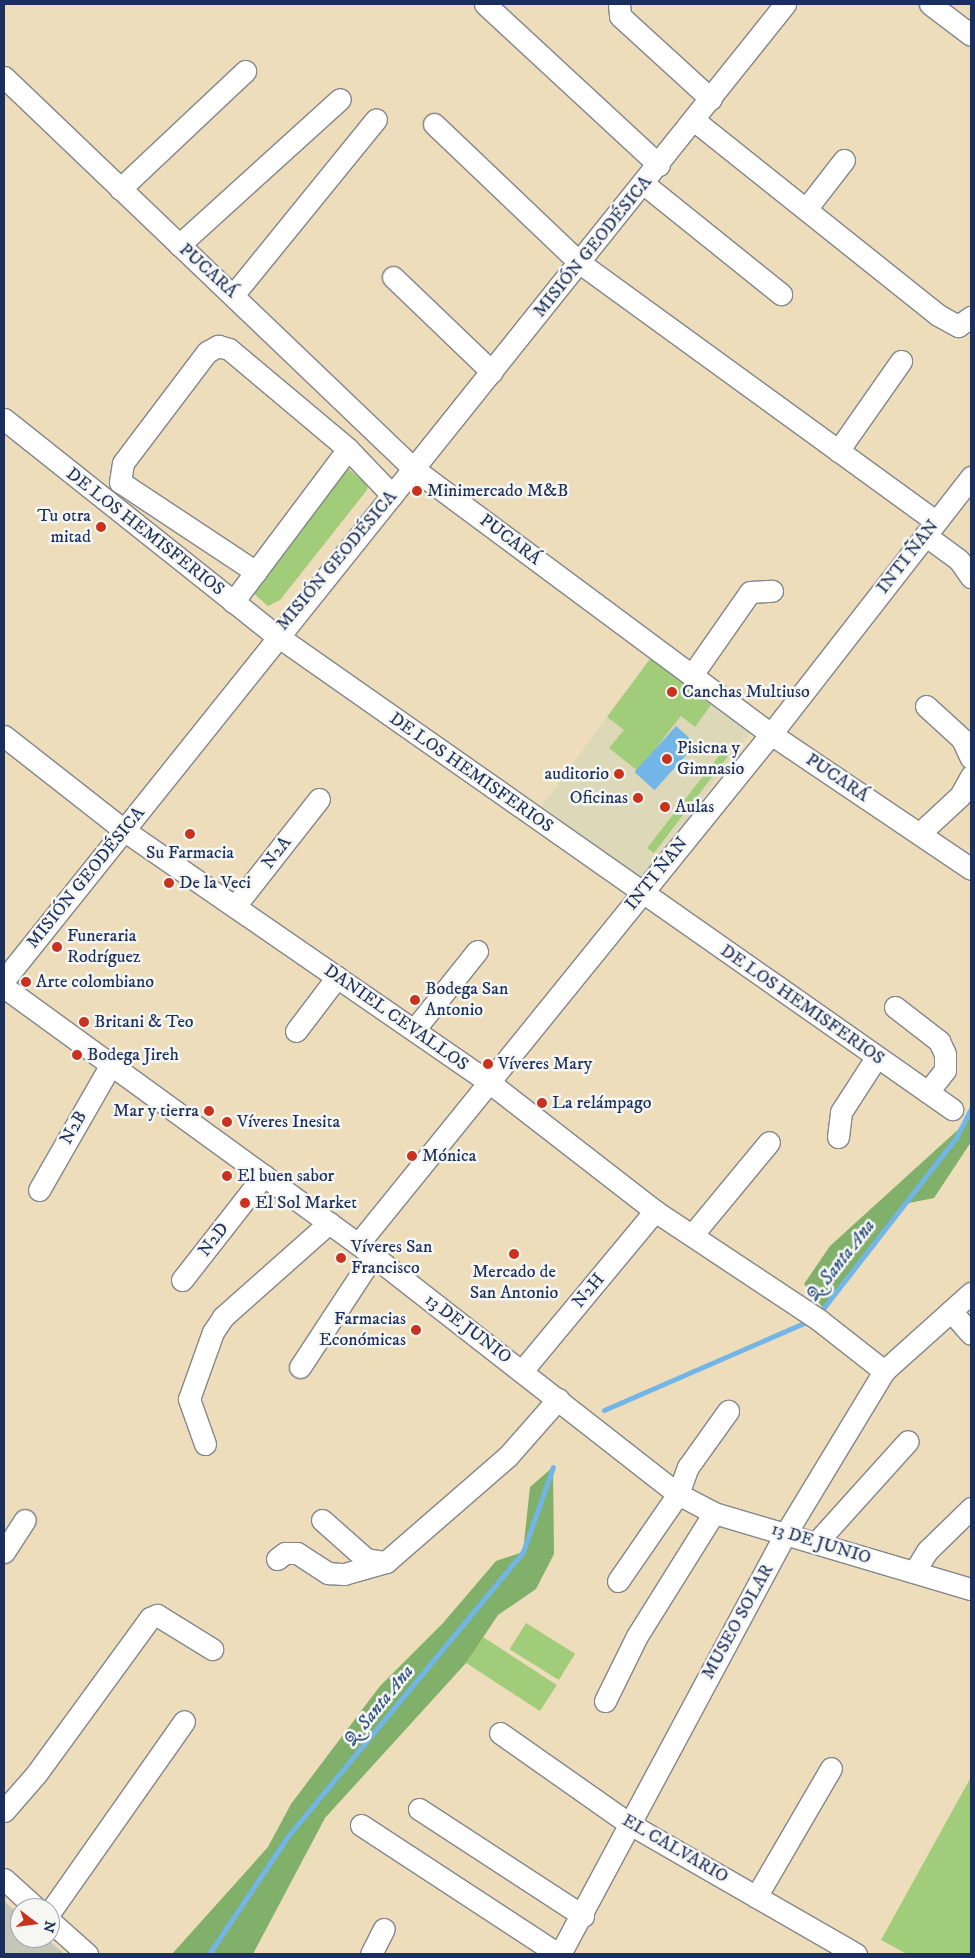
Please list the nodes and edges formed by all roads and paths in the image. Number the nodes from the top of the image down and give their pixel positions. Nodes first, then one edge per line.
1 (485, 4) edge
2 (620, 4) edge
3 (785, 4) edge
4 (930, 4) edge
5 (971, 35) edge
6 (245, 71) dead end
7 (4, 77) edge
8 (340, 99) dead end
9 (711, 99) junction
10 (376, 119) dead end
11 (695, 121) junction
12 (434, 124) dead end
13 (844, 160) dead end
14 (659, 165) junction
15 (644, 184) junction
16 (120, 189) junction
17 (806, 209) junction
18 (179, 245) junction
19 (580, 263) junction
20 (393, 277) dead end
21 (234, 294) junction
22 (781, 294) dead end
23 (971, 317) edge
24 (901, 361) dead end
25 (492, 372) junction
26 (4, 419) edge
27 (348, 449) junction
28 (838, 451) junction
29 (414, 469) junction
30 (971, 478) edge
31 (392, 495) junction
32 (930, 528) junction
33 (256, 572) junction
34 (971, 577) edge
35 (772, 591) dead end
36 (233, 602) junction
37 (276, 635) junction
38 (692, 675) junction
39 (926, 706) dead end
40 (771, 734) junction
41 (4, 736) edge
42 (971, 758) edge
43 (971, 776) edge
44 (319, 799) dead end
45 (125, 831) junction
46 (920, 833) junction
47 (971, 869) edge
48 (642, 893) junction
49 (235, 906) junction
50 (477, 951) dead end
51 (337, 977) junction
52 (4, 980) edge
53 (4, 987) edge
54 (895, 1007) dead end
55 (414, 1030) junction
56 (296, 1031) dead end
57 (876, 1058) junction
58 (110, 1066) junction
59 (490, 1083) junction
60 (928, 1092) junction
61 (952, 1109) dead end
62 (838, 1137) dead end
63 (769, 1142) dead end
64 (264, 1175) junction
65 (39, 1190) dead end
66 (655, 1211) junction
67 (329, 1223) junction
68 (693, 1234) junction
69 (365, 1250) junction
70 (182, 1280) dead end
71 (971, 1293) edge
72 (951, 1311) junction
73 (971, 1334) edge
74 (300, 1367) dead end
75 (522, 1371) junction
76 (884, 1371) junction
77 (558, 1399) junction
78 (728, 1411) dead end
79 (908, 1441) dead end
80 (205, 1444) dead end
81 (678, 1494) junction
82 (971, 1508) edge
83 (714, 1513) junction
84 (25, 1520) dead end
85 (322, 1520) dead end
86 (786, 1533) junction
87 (816, 1543) junction
88 (4, 1552) edge
89 (277, 1559) dead end
90 (386, 1562) junction
91 (914, 1572) junction
92 (618, 1581) dead end
93 (971, 1589) edge
94 (212, 1649) dead end
95 (605, 1701) dead end
96 (184, 1721) dead end
97 (500, 1733) dead end
98 (831, 1768) dead end
99 (419, 1809) dead end
100 (4, 1811) edge
101 (628, 1823) junction
102 (361, 1826) dead end
103 (4, 1879) edge
104 (756, 1897) junction
105 (25, 1898) edge
106 (60, 1898) edge
107 (583, 1916) junction
108 (384, 1929) dead end
109 (60, 1930) edge
110 (87, 1954) edge
111 (371, 1954) edge
112 (559, 1954) edge
113 (856, 1954) edge

1 - 14 street
2 - 9 street
3 - 9 street, MISIÓN GEODÉSICA
4 - 5 street
6 - 16 street
7 - 16 street, PUCARÁ
8 - 18 street
9 - 11 street, MISIÓN GEODÉSICA
10 - 21 street
11 - 14 street, MISIÓN GEODÉSICA
11 - 17 street
12 - 19 street
13 - 17 street
14 - 15 street, MISIÓN GEODÉSICA
15 - 19 street, MISIÓN GEODÉSICA
15 - 22 street
16 - 18 street, PUCARÁ
17 - 23 street
18 - 21 street, PUCARÁ
19 - 25 street, MISIÓN GEODÉSICA
19 - 28 street
20 - 25 street
21 - 29 street, PUCARÁ
24 - 28 street
25 - 29 street, MISIÓN GEODÉSICA
26 - 36 street, DE LOS HEMISFERIOS
27 - 31 street
27 - 33 street
27 - 33 street
28 - 32 street
29 - 31 street, MISIÓN GEODÉSICA
29 - 38 street, PUCARÁ
30 - 32 street, INTI ÑAN
31 - 37 street, MISIÓN GEODÉSICA
32 - 34 street
32 - 40 street, INTI ÑAN
33 - 36 street
35 - 38 street
36 - 37 street, DE LOS HEMISFERIOS
37 - 45 street, MISIÓN GEODÉSICA
37 - 48 street, DE LOS HEMISFERIOS
38 - 40 street, PUCARÁ
39 - 42 street
40 - 46 street, PUCARÁ
40 - 48 street, INTI ÑAN
41 - 45 street, DANIEL CEVALLOS
43 - 46 street
44 - 49 street, N2A
45 - 49 street, DANIEL CEVALLOS
45 - 52 street, MISIÓN GEODÉSICA
46 - 47 street, PUCARÁ
48 - 57 street, DE LOS HEMISFERIOS
48 - 59 street, INTI ÑAN
49 - 51 street, DANIEL CEVALLOS
50 - 55 street
51 - 55 street, DANIEL CEVALLOS
51 - 56 street
53 - 58 street, 13 DE JUNIO
54 - 60 street
55 - 59 street, DANIEL CEVALLOS
57 - 60 street, DE LOS HEMISFERIOS
57 - 62 street
58 - 64 street, 13 DE JUNIO
58 - 65 street, N2B
59 - 66 street, DANIEL CEVALLOS
59 - 69 street, INTI ÑAN
60 - 61 street, DE LOS HEMISFERIOS
63 - 68 street
64 - 67 street, 13 DE JUNIO
64 - 70 street, N2D
66 - 68 street, DANIEL CEVALLOS
66 - 75 street, N2H
67 - 69 street, 13 DE JUNIO
67 - 80 street
68 - 76 street, DANIEL CEVALLOS
69 - 74 street, INTI ÑAN
69 - 75 street, 13 DE JUNIO
71 - 72 street, MUSEO SOLAR
72 - 73 street
72 - 76 street, MUSEO SOLAR
75 - 77 street, 13 DE JUNIO
76 - 86 street, MUSEO SOLAR
77 - 81 street, 13 DE JUNIO
77 - 90 street
78 - 81 street
79 - 87 street
81 - 83 street, 13 DE JUNIO
81 - 92 street
82 - 91 street
83 - 86 street, 13 DE JUNIO
83 - 95 street
84 - 88 street
85 - 90 street
86 - 87 street, 13 DE JUNIO
86 - 101 street, MUSEO SOLAR
87 - 91 street, 13 DE JUNIO
89 - 90 street
91 - 93 street, 13 DE JUNIO
94 - 100 street
96 - 106 street
97 - 101 street, EL CALVARIO
98 - 104 street
99 - 107 street
101 - 104 street, EL CALVARIO
101 - 107 street, MUSEO SOLAR
102 - 112 street
103 - 105 street
104 - 113 street, EL CALVARIO
107 - 112 street, MUSEO SOLAR
108 - 111 street
109 - 110 street

